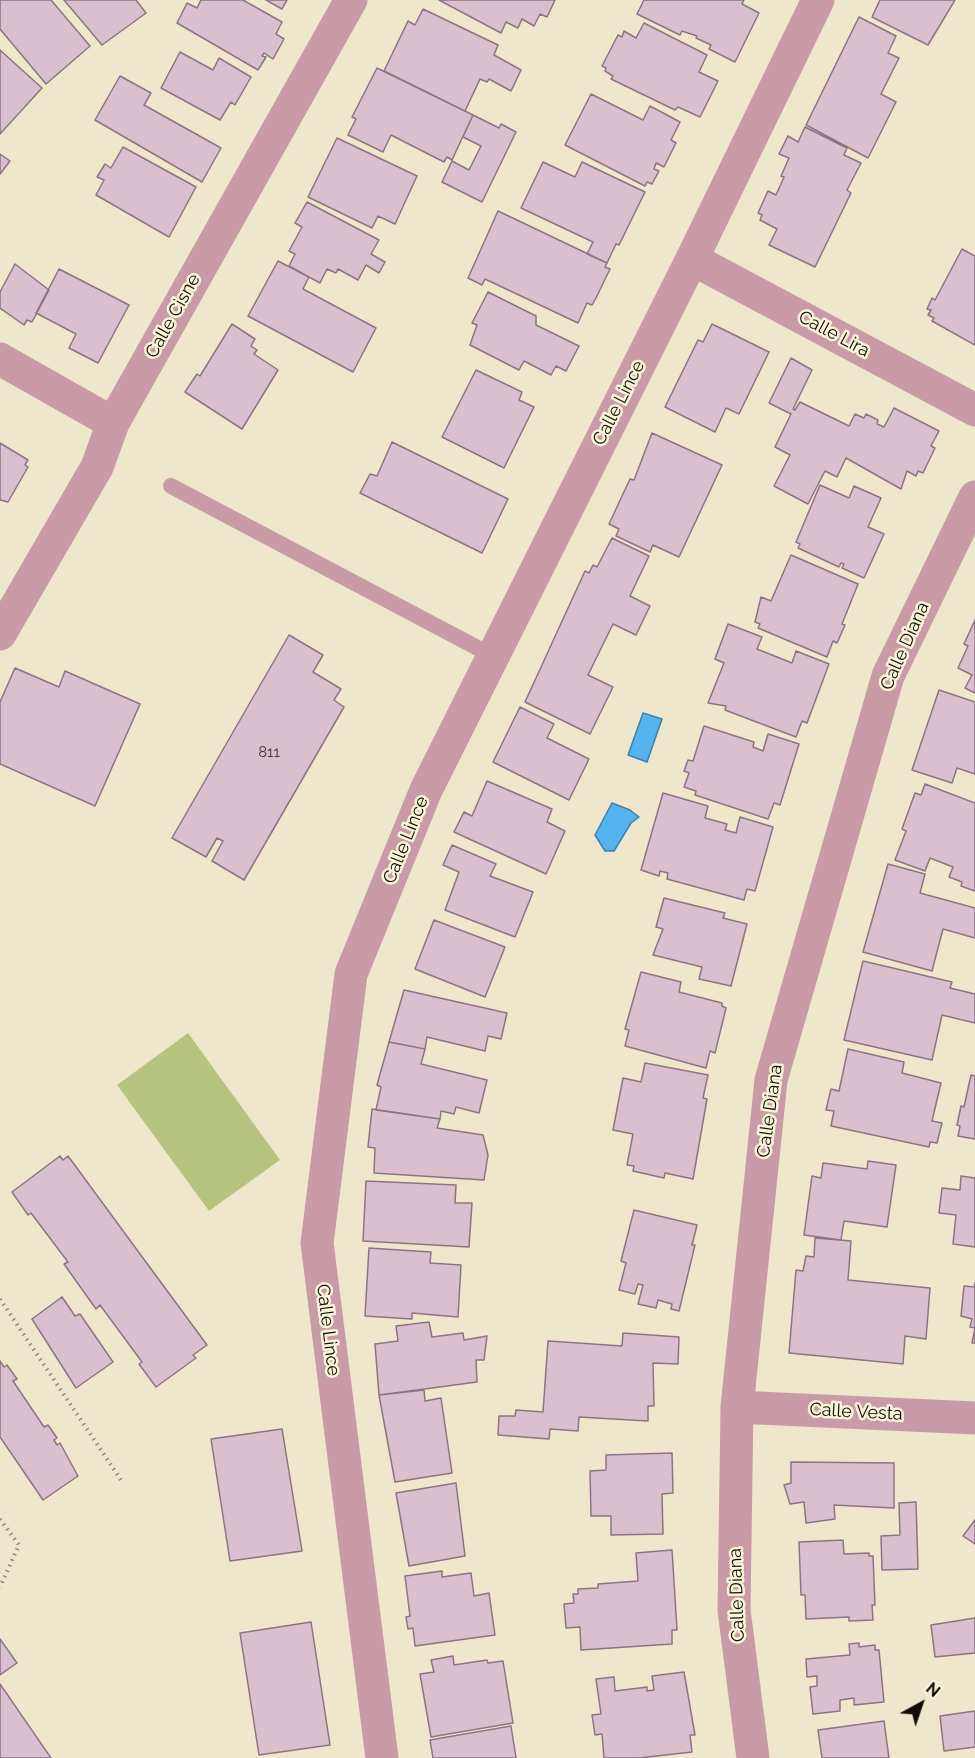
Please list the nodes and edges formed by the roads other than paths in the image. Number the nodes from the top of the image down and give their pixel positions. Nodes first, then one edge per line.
1 (351, 0) edge
2 (818, 0) edge
3 (692, 259) junction
4 (0, 359) edge
5 (975, 410) edge
6 (113, 423) junction
7 (171, 486) dead end
8 (975, 497) edge
9 (0, 634) edge
10 (491, 655) junction
11 (737, 1407) junction
12 (975, 1418) edge
13 (382, 1758) edge
14 (753, 1758) edge

1 - 6 street, Calle Cisne
2 - 3 street, Calle Lince
3 - 5 street, Calle Lira
3 - 10 street, Calle Lince
4 - 6 street
6 - 9 street, Calle Cisne
7 - 10 lane
8 - 11 street, Calle Diana
10 - 13 street, Calle Lince
11 - 12 street, Calle Vesta
11 - 14 street, Calle Diana

